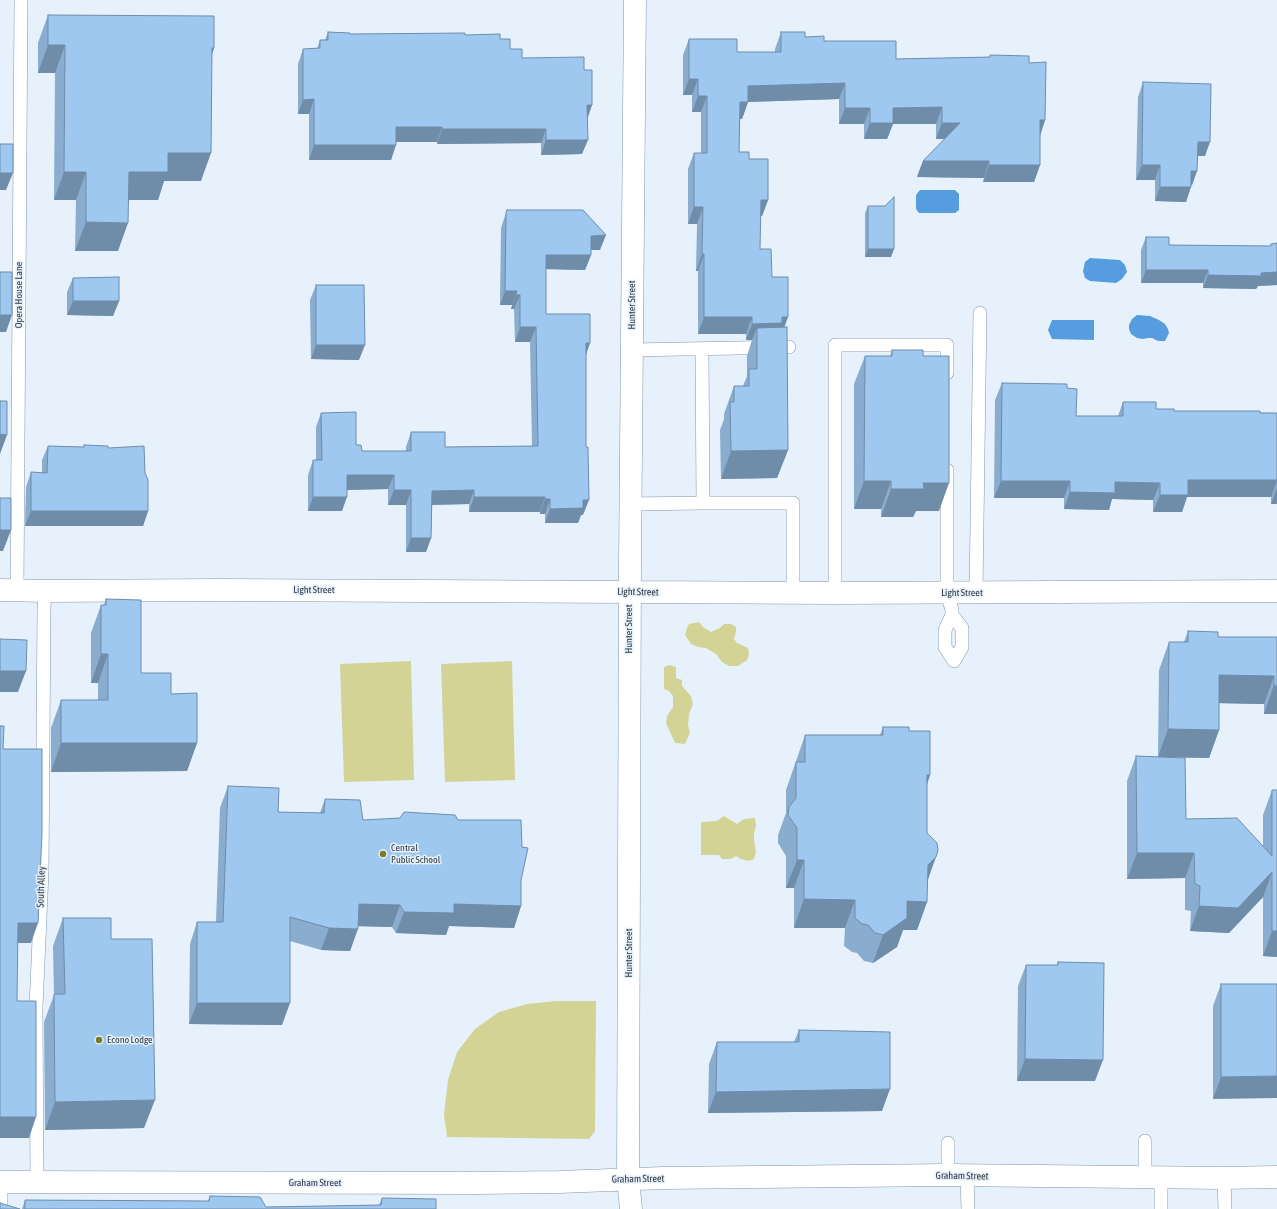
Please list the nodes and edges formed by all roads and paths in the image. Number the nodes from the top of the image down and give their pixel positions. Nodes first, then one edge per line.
1 (20, 0) edge
2 (635, 0) edge
3 (980, 313) dead end
4 (789, 347) edge
5 (702, 349) junction
6 (632, 350) junction
7 (947, 385) edge
8 (947, 457) edge
9 (703, 503) junction
10 (630, 504) junction
11 (9, 589) edge
12 (45, 591) junction
13 (630, 591) junction
14 (1277, 591) edge
15 (793, 592) junction
16 (835, 592) junction
17 (947, 593) junction
18 (976, 593) junction
19 (952, 614) dead end
20 (1145, 1141) dead end
21 (948, 1143) dead end
22 (957, 1176) junction
23 (1277, 1177) edge
24 (628, 1178) junction
25 (1153, 1178) junction
26 (1224, 1178) junction
27 (1, 1182) edge
28 (37, 1182) junction
29 (1, 1209) edge
30 (631, 1209) edge
31 (968, 1209) edge
32 (1161, 1209) edge
33 (1224, 1209) edge

1 - 11 lane, Opera House Lane
2 - 6 street, Hunter Street
3 - 18 lane
4 - 5 lane
5 - 6 lane
5 - 9 lane
6 - 10 street, Hunter Street
7 - 16 lane
8 - 17 lane
9 - 10 lane
9 - 15 lane
10 - 13 street, Hunter Street
11 - 12 street, Light Street
12 - 13 street, Light Street
12 - 28 lane, South Alley
13 - 15 street, Light Street
13 - 24 street, Hunter Street
14 - 18 street, Light Street
15 - 16 street, Light Street
16 - 17 street, Light Street
17 - 18 street, Light Street
17 - 19 lane
20 - 25 lane
21 - 22 lane
22 - 24 street, Graham Street
22 - 25 street, Graham Street
22 - 31 lane
23 - 26 street, Graham Street
24 - 28 street, Graham Street
24 - 30 street, Hunter Street
25 - 26 street, Graham Street
25 - 32 lane
26 - 33 lane
27 - 28 street, Graham Street
27 - 29 lane

